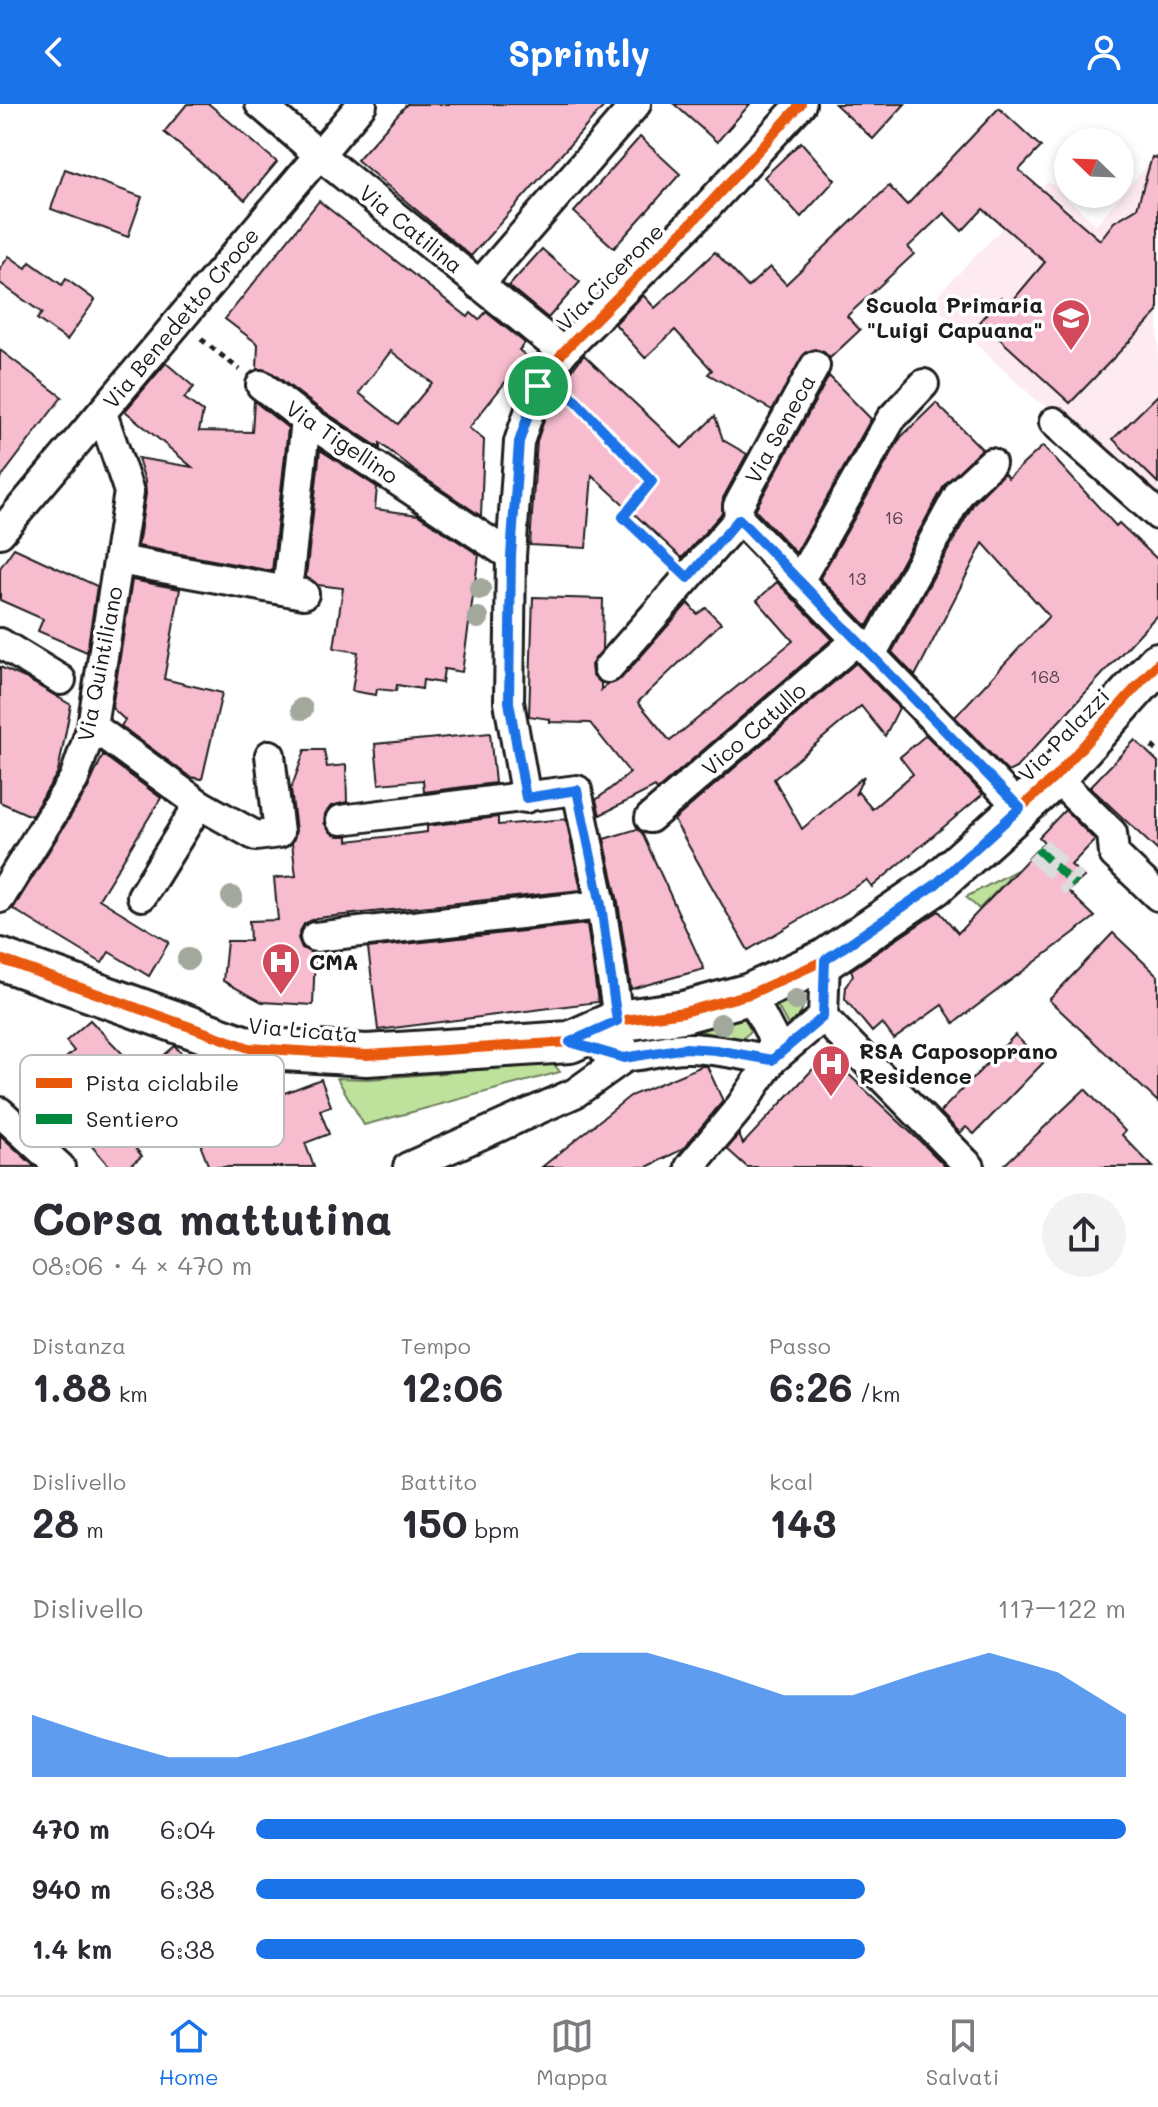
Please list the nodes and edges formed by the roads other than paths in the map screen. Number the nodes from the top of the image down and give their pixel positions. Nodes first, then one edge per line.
1 (260, 104) edge
2 (362, 104) edge
3 (636, 104) edge
4 (801, 104) edge
5 (318, 154) junction
6 (479, 285) junction
7 (555, 362) junction
8 (815, 366) dead end
9 (924, 384) dead end
10 (261, 385) road end
11 (102, 413) junction
12 (306, 420) junction
13 (1054, 422) dead end
14 (991, 463) dead end
15 (1158, 515) edge
16 (739, 519) junction
17 (0, 533) edge
18 (511, 556) junction
19 (119, 560) junction
20 (799, 581) junction
21 (0, 643) edge
22 (864, 648) junction
23 (1158, 663) edge
24 (608, 668) dead end
25 (61, 680) dead end
26 (92, 726) junction
27 (270, 755) dead end
28 (1055, 777) junction
29 (526, 798) junction
30 (199, 804) junction
31 (1020, 808) junction
32 (650, 818) dead end
33 (341, 820) dead end
34 (142, 896) dead end
35 (1158, 896) edge
36 (0, 898) edge
37 (601, 905) junction
38 (315, 937) dead end
39 (0, 959) edge
40 (825, 960) junction
41 (750, 994) junction
42 (823, 1017) junction
43 (621, 1040) junction
44 (570, 1042) joint
45 (772, 1060) junction
46 (0, 1112) edge
47 (20, 1130) edge
48 (38, 1147) edge
49 (60, 1167) edge
50 (408, 1167) edge
51 (690, 1167) edge
52 (970, 1167) edge

1 - 5 street, Via Catilina
2 - 5 street, Via Benedetto Croce
3 - 6 street
4 - 7 street, Via Cicerone
5 - 6 street, Via Catilina
5 - 11 street, Via Benedetto Croce
6 - 7 street, Via Catilina
7 - 18 street, Via Cicerone
8 - 16 street, Via Seneca
9 - 20 street
10 - 12 street, Via Tigellino
11 - 17 street, Via Benedetto Croce
11 - 19 street, Via Quintiliano
12 - 18 street, Via Tigellino
12 - 19 street
13 - 15 street
14 - 22 street
16 - 20 street
16 - 24 street
18 - 29 street, Via Cicerone
19 - 26 street, Via Quintiliano
20 - 22 street
21 - 25 street
22 - 31 street
22 - 32 street, Vico Catullo
23 - 28 street, Via Palazzi
26 - 30 street
26 - 36 street, Via Quintiliano
27 - 30 street
28 - 31 street, Via Palazzi
28 - 35 street
29 - 33 street
29 - 37 street
30 - 34 street
31 - 40 street, Via Palazzi
37 - 38 street
37 - 43 street
39 - 44 street, Via Licata
40 - 41 street, Via Palazzi
40 - 42 street
41 - 43 street, Via Palazzi
41 - 45 street
42 - 45 street
42 - 52 street
43 - 44 street, Via Palazzi
43 - 45 street
43 - 50 street
45 - 51 street
46 - 47 street
48 - 49 street

